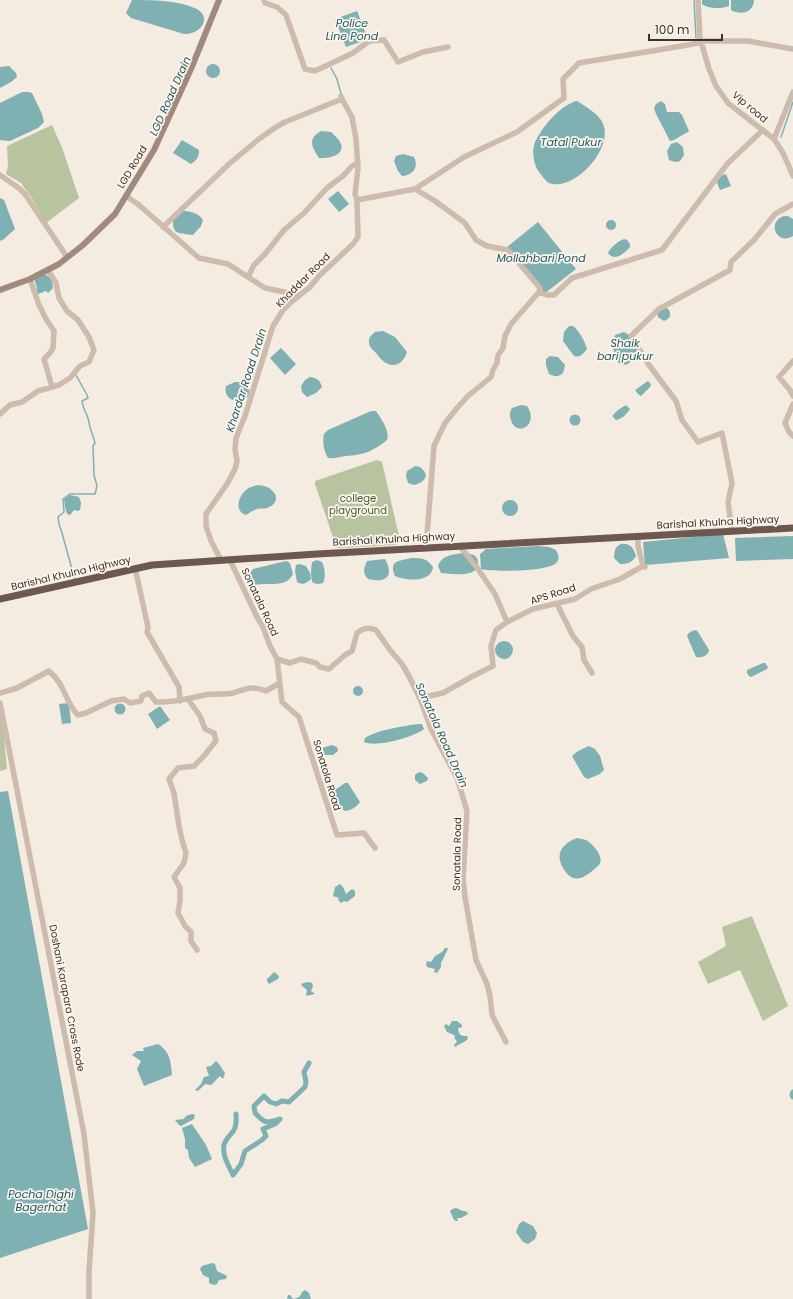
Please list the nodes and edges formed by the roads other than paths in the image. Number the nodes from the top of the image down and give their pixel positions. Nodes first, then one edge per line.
1 (219, 0) edge
2 (264, 0) edge
3 (698, 0) edge
4 (701, 41) junction
5 (448, 46) dead end
6 (793, 49) edge
7 (793, 92) edge
8 (762, 130) junction
9 (774, 139) junction
10 (358, 163) junction
11 (0, 175) edge
12 (793, 176) edge
13 (415, 189) junction
14 (126, 196) junction
15 (358, 200) junction
16 (793, 204) edge
17 (163, 227) junction
18 (67, 257) junction
19 (48, 270) junction
20 (248, 277) junction
21 (30, 279) junction
22 (0, 290) edge
23 (539, 292) junction
24 (299, 295) junction
25 (793, 361) edge
26 (52, 387) junction
27 (793, 396) edge
28 (793, 404) edge
29 (0, 414) edge
30 (793, 436) edge
31 (793, 528) edge
32 (732, 532) junction
33 (638, 536) junction
34 (460, 546) junction
35 (426, 548) junction
36 (221, 560) junction
37 (230, 560) junction
38 (135, 568) junction
39 (0, 599) edge
40 (557, 604) junction
41 (507, 622) junction
42 (277, 659) junction
43 (592, 673) dead end
44 (280, 683) junction
45 (0, 693) edge
46 (420, 698) junction
47 (188, 699) junction
48 (180, 701) junction
49 (0, 703) edge
50 (375, 848) dead end
51 (197, 950) dead end
52 (506, 1042) dead end
53 (89, 1299) edge

1 - 14 main road, LGD Road
2 - 5 street
3 - 4 street, Vip road
4 - 6 street
4 - 8 street, Vip road
4 - 13 street
7 - 9 street
8 - 9 street, Vip road
8 - 23 street
9 - 12 street, Vip road
10 - 15 street, Khaddar Road
10 - 17 street, Khaddar Road
10 - 20 street
11 - 18 street
13 - 15 street
13 - 23 street
14 - 17 street
14 - 18 main road, LGD Road
15 - 24 street, Khaddar Road
16 - 32 street
17 - 20 street
18 - 19 main road, LGD Road
19 - 21 main road, LGD Road
19 - 26 street
20 - 24 street
21 - 22 main road, LGD Road
21 - 26 street
23 - 35 street
24 - 36 street, Khaddar Road
25 - 27 street
26 - 29 street
28 - 30 street
31 - 32 highway, Barishal Khulna Highway
32 - 33 highway, Barishal Khulna Highway
33 - 34 highway, Barishal Khulna Highway
33 - 40 street, APS Road
34 - 35 highway, Barishal Khulna Highway
34 - 41 street
35 - 37 highway, Barishal Khulna Highway
36 - 37 highway, Barishal Khulna Highway
36 - 38 highway, Barishal Khulna Highway
37 - 42 street, Sonatala Road
38 - 39 highway, Barishal Khulna Highway
38 - 48 street
40 - 41 street, APS Road
40 - 43 street
41 - 46 street
42 - 44 street, Sonatola Road
42 - 46 street, Sonatala Road
44 - 47 street
44 - 50 street, Sonatola Road
45 - 48 street
46 - 52 street, Sonatala Road
47 - 48 street
47 - 51 street
49 - 53 street, Doshani Karapara Cross Rode

